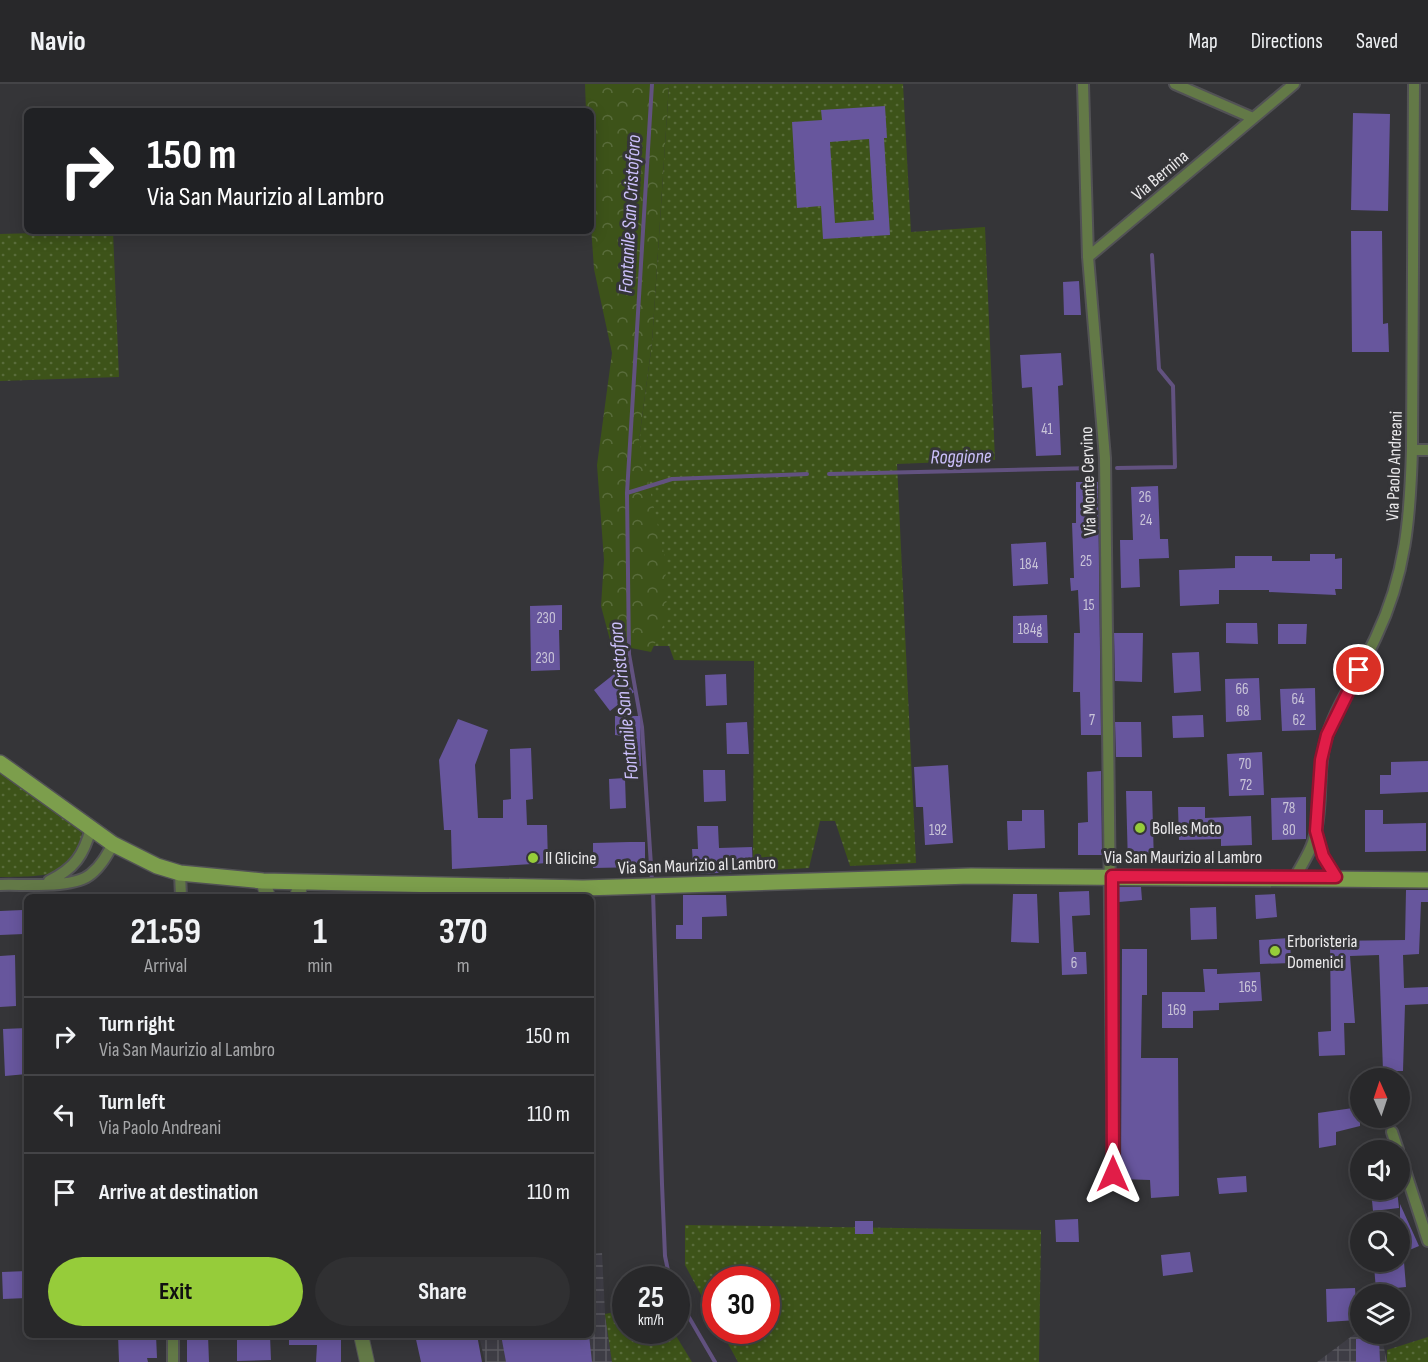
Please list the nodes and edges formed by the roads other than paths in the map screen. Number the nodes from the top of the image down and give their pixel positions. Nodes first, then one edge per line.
1 (1083, 84) edge
2 (1175, 84) edge
3 (1294, 84) edge
4 (1414, 84) edge
5 (1253, 118) junction
6 (1088, 257) junction
7 (1412, 450) junction
8 (1428, 450) edge
9 (0, 763) edge
10 (91, 828) junction
11 (1316, 831) junction
12 (113, 844) junction
13 (180, 873) junction
14 (1112, 876) junction
15 (1295, 877) junction
16 (1336, 877) junction
17 (1428, 880) edge
18 (263, 881) junction
19 (44, 883) junction
20 (0, 885) edge
21 (299, 890) edge
22 (181, 894) edge
23 (267, 894) edge
24 (1392, 1132) dead end
25 (1395, 1140) edge
26 (1113, 1174) dead end
27 (1410, 1186) edge
28 (1428, 1241) edge
29 (173, 1338) edge
30 (361, 1338) edge
31 (173, 1362) edge
32 (367, 1362) edge

1 - 6 street, Via Monte Cervino
2 - 5 street
3 - 5 street, Via Bernina
4 - 7 street, Via Paolo Andreani
5 - 6 street, Via Bernina
6 - 14 street, Via Monte Cervino
7 - 8 street
7 - 11 street, Via Paolo Andreani
9 - 10 main road, Via San Maurizio al Lambro
10 - 12 main road, Via San Maurizio al Lambro
10 - 19 street
11 - 15 street, Via Paolo Andreani
11 - 16 street, Via Paolo Andreani
12 - 13 main road, Via San Maurizio al Lambro
12 - 19 street
13 - 18 main road, Via San Maurizio al Lambro
13 - 22 street
14 - 15 main road, Via San Maurizio al Lambro
14 - 21 main road, Via San Maurizio al Lambro
14 - 26 street, Via Monte Cervino
15 - 16 main road, Via San Maurizio al Lambro
16 - 17 main road, Via San Maurizio al Lambro
18 - 21 main road, Via San Maurizio al Lambro
18 - 23 street
19 - 20 street
24 - 25 street
27 - 28 street
29 - 31 street
30 - 32 street

